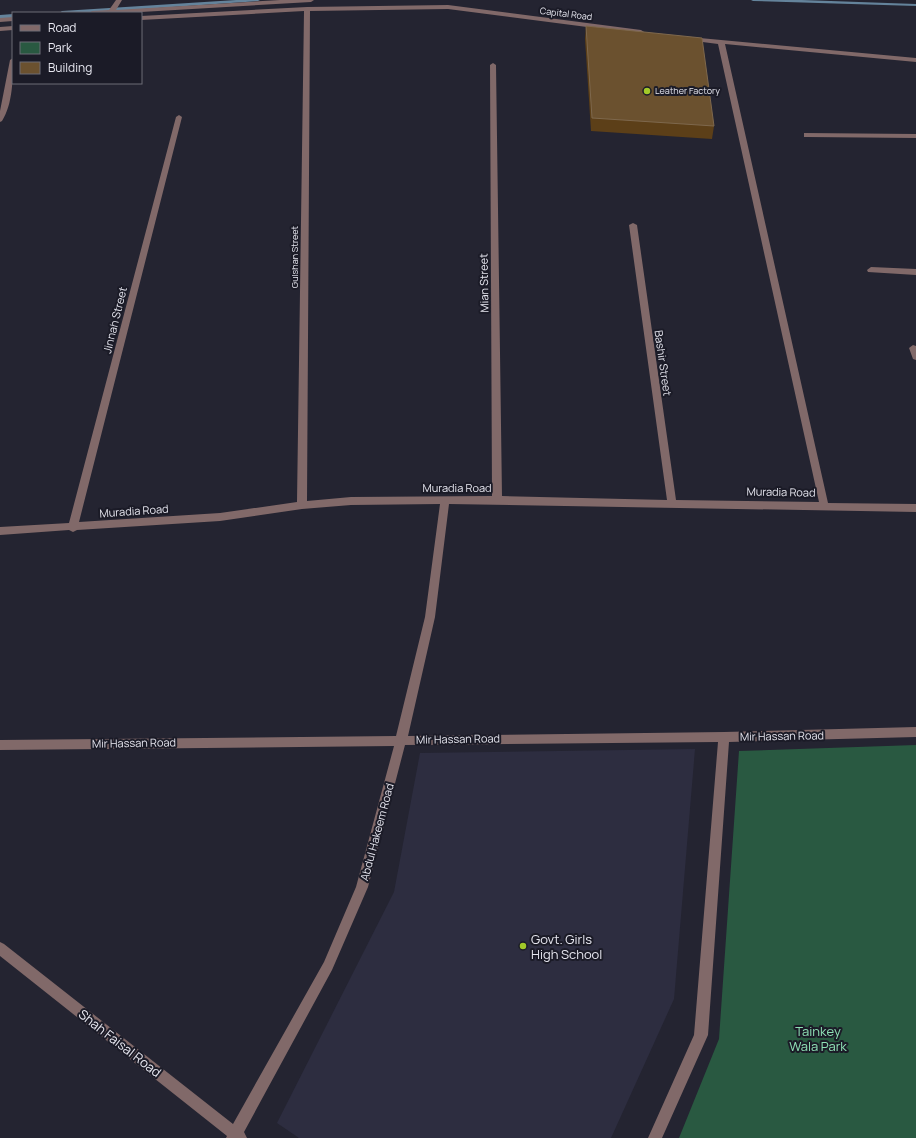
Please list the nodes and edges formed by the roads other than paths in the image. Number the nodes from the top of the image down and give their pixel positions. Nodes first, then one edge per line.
1 (119, 0) edge
2 (311, 0) edge
3 (448, 0) edge
4 (448, 7) junction
5 (307, 9) junction
6 (112, 10) edge
7 (99, 12) edge
8 (142, 18) edge
9 (12, 19) edge
10 (0, 20) edge
11 (12, 28) edge
12 (0, 29) edge
13 (651, 34) edge
14 (682, 38) edge
15 (721, 43) junction
16 (916, 60) edge
17 (12, 65) edge
18 (493, 65) dead end
19 (178, 117) dead end
20 (0, 120) edge
21 (807, 136) dead end
22 (916, 136) edge
23 (633, 225) dead end
24 (871, 270) dead end
25 (916, 272) edge
26 (445, 500) junction
27 (497, 500) junction
28 (672, 503) junction
29 (302, 505) junction
30 (824, 505) junction
31 (916, 508) edge
32 (72, 528) junction
33 (0, 531) edge
34 (916, 732) edge
35 (724, 737) junction
36 (401, 740) junction
37 (0, 745) edge
38 (0, 948) edge
39 (236, 1137) edge
40 (655, 1138) edge

1 - 6 street
2 - 6 street
3 - 4 street
4 - 5 street, Capital Road
4 - 13 street, Capital Road
5 - 8 street, Capital Road
5 - 29 street, Gulshan Street
6 - 7 street
9 - 10 street
11 - 12 street
14 - 15 street
15 - 16 street
15 - 30 street
17 - 20 street
18 - 27 street, Mian Street
19 - 32 street, Jinnah Street
21 - 22 street
23 - 28 street, Bashir Street
24 - 25 street
26 - 27 street, Muradia Road
26 - 29 street, Muradia Road
26 - 36 street, Abdul Hakeem Road
27 - 28 street, Muradia Road
28 - 30 street, Muradia Road
29 - 32 street, Muradia Road
30 - 31 street, Muradia Road
32 - 33 street, Muradia Road
34 - 35 street, Mir Hassan Road
35 - 36 street, Mir Hassan Road
35 - 40 street
36 - 37 street, Mir Hassan Road
36 - 39 street, Abdul Hakeem Road
38 - 39 street, Shah Faisal Road

